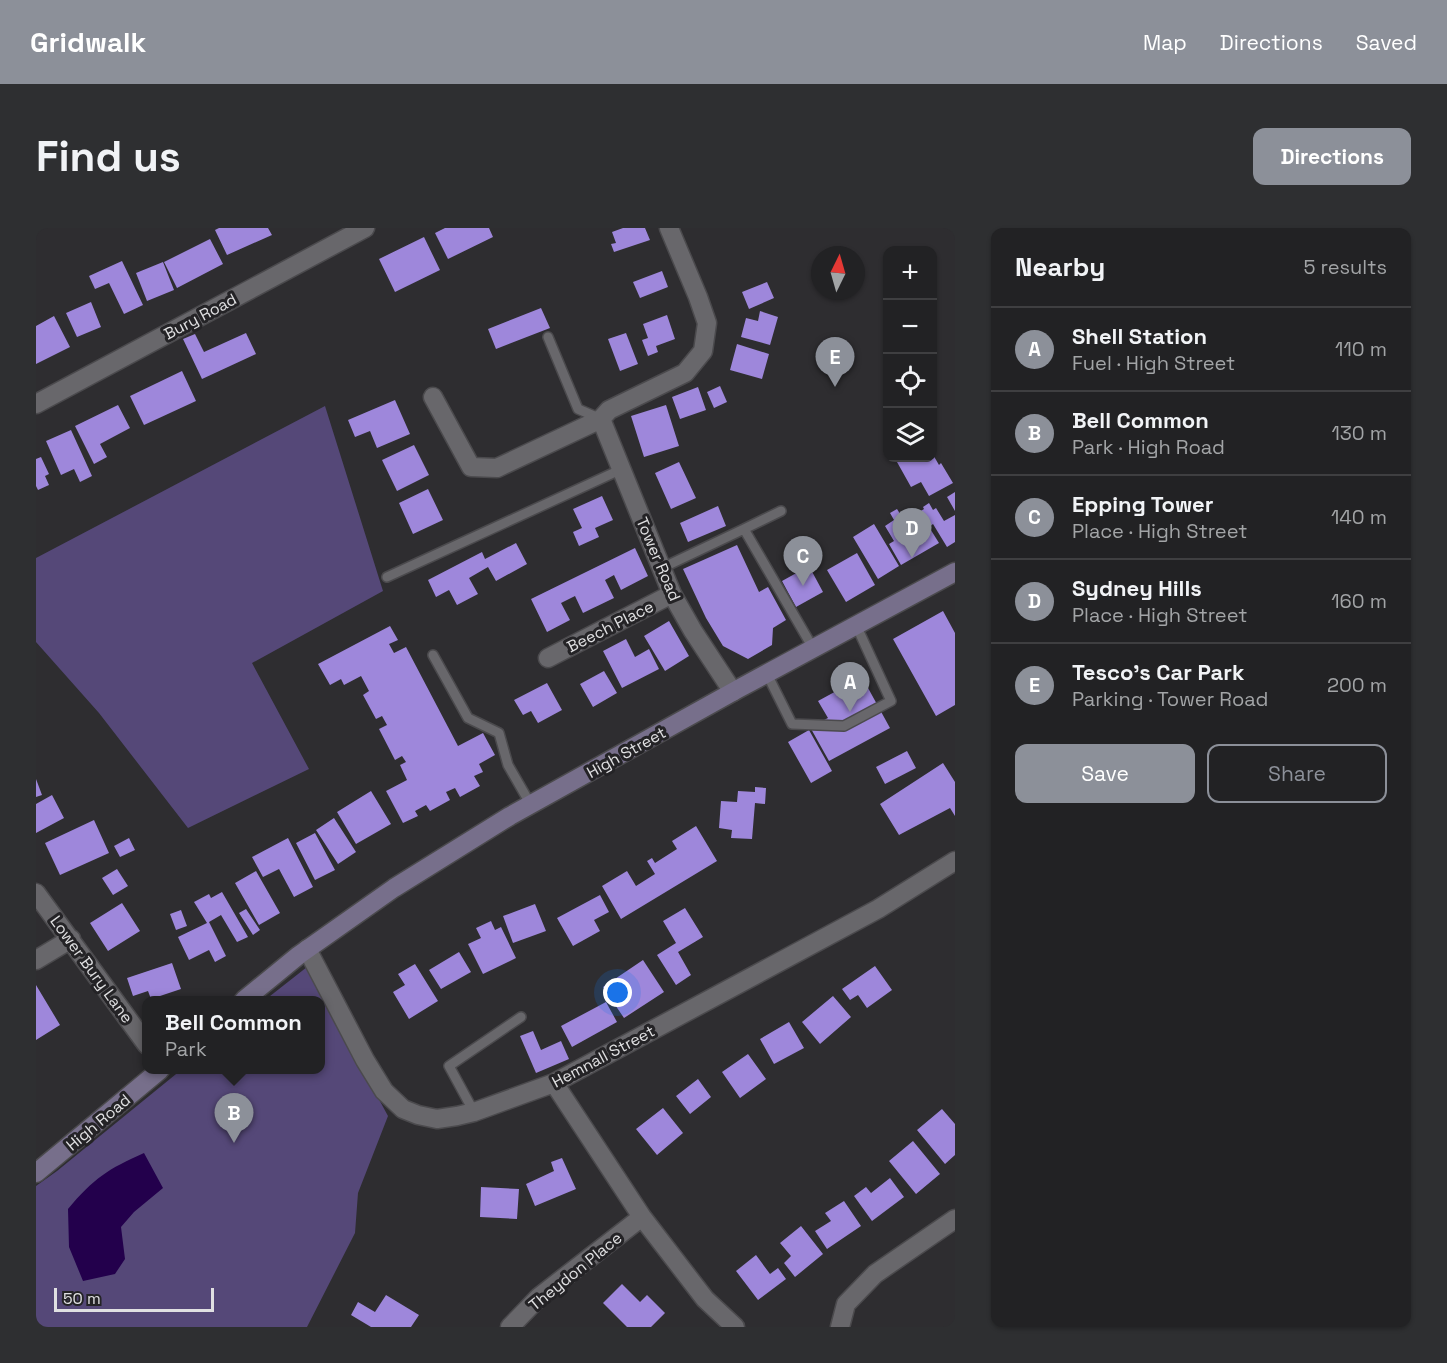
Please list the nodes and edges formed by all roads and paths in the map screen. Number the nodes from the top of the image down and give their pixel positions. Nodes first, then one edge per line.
1 (365, 228) edge
2 (669, 228) edge
3 (548, 338) dead end
4 (433, 397) dead end
5 (36, 404) edge
6 (601, 419) junction
7 (622, 469) junction
8 (781, 510) dead end
9 (744, 529) junction
10 (662, 568) junction
11 (954, 576) edge
12 (387, 577) dead end
13 (672, 594) junction
14 (856, 625) junction
15 (813, 648) junction
16 (433, 655) dead end
17 (548, 658) dead end
18 (767, 674) junction
19 (733, 692) junction
20 (531, 805) junction
21 (955, 861) edge
22 (36, 893) edge
23 (71, 939) junction
24 (307, 949) junction
25 (36, 960) edge
26 (249, 996) edge
27 (521, 1017) dead end
28 (142, 1038) edge
29 (155, 1074) edge
30 (554, 1083) junction
31 (474, 1112) junction
32 (36, 1173) edge
33 (642, 1217) junction
34 (955, 1220) edge
35 (510, 1327) edge
36 (735, 1327) edge
37 (840, 1327) edge

1 - 5 street, Bury Road
2 - 6 street
3 - 6 lane
4 - 6 street
6 - 7 street, Tower Road
7 - 10 street, Tower Road
7 - 12 lane
8 - 9 lane
9 - 10 lane
9 - 15 lane
10 - 13 street, Tower Road
11 - 14 main road, High Street
13 - 17 street, Beech Place
13 - 19 street, Tower Road
14 - 15 main road, High Street
14 - 18 lane
15 - 18 main road, High Street
16 - 20 lane
18 - 19 main road, High Street
19 - 20 main road, High Street
20 - 24 main road, High Street
21 - 30 street, Hemnall Street
22 - 23 street, Lower Bury Lane
23 - 25 street
23 - 28 street, Lower Bury Lane
24 - 26 main road
24 - 31 street, Hemnall Street
27 - 31 lane
29 - 32 main road, High Road
30 - 31 street, Hemnall Street
30 - 33 street
33 - 35 street, Theydon Place
33 - 36 street
34 - 37 street

